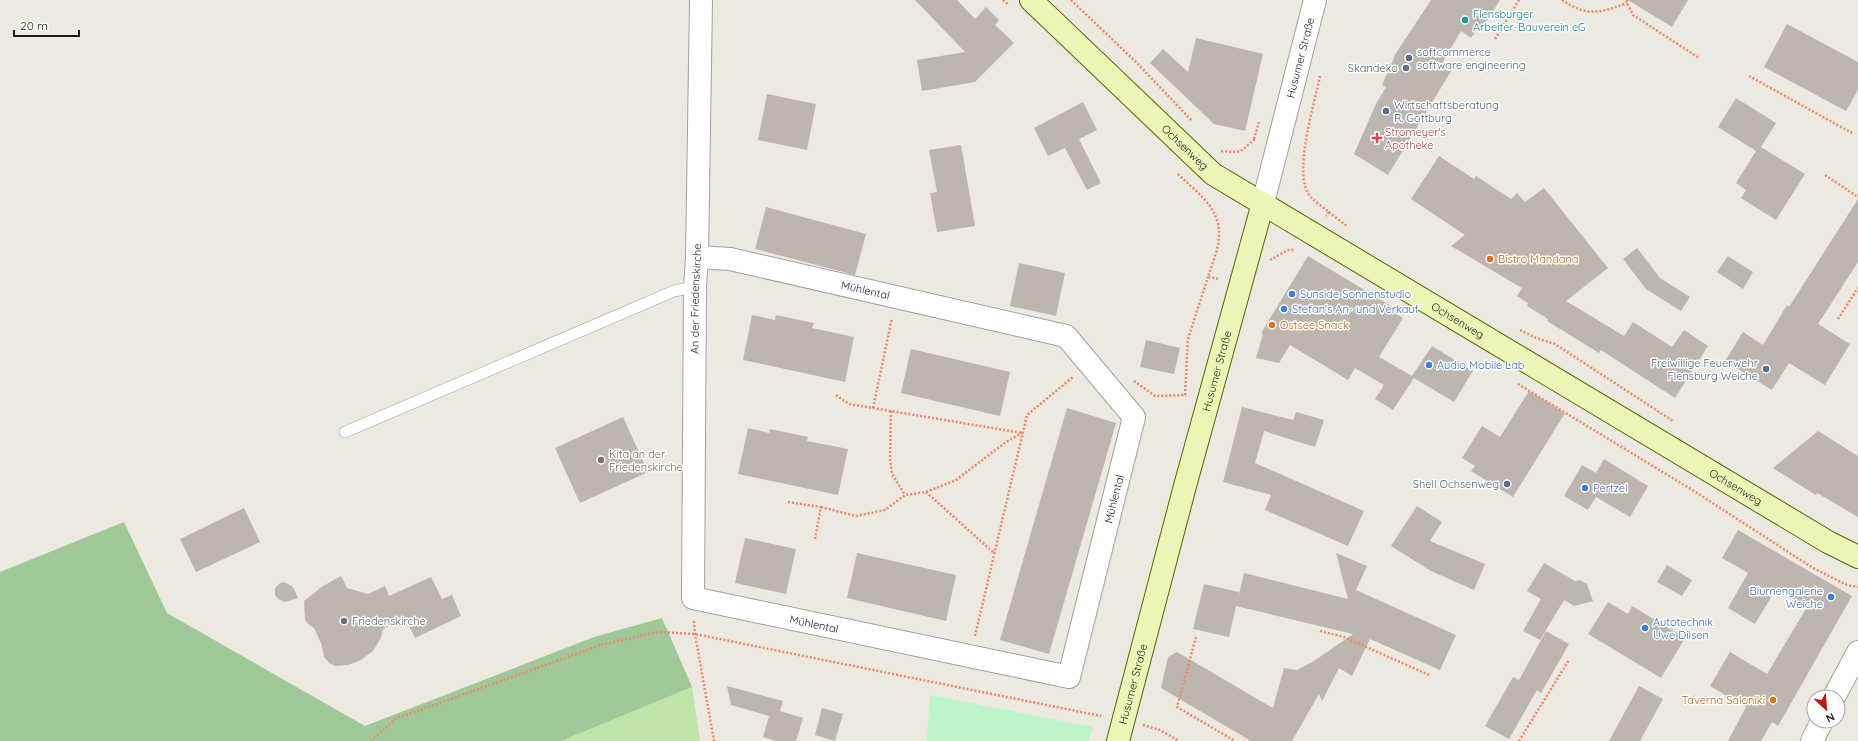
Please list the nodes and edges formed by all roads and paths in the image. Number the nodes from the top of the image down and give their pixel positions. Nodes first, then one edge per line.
1 (701, 0) edge
2 (1031, 0) edge
3 (1071, 0) edge
4 (1316, 0) edge
5 (1519, 0) edge
6 (1562, 0) edge
7 (1627, 2) edge
8 (1495, 39) dead end
9 (1699, 58) dead end
10 (1749, 76) dead end
11 (1194, 123) dead end
12 (1852, 133) dead end
13 (1278, 143) junction
14 (1304, 148) dead end
15 (1209, 170) junction
16 (1825, 175) dead end
17 (1858, 196) edge
18 (1263, 203) junction
19 (697, 257) junction
20 (1240, 284) junction
21 (695, 287) junction
22 (1858, 288) edge
23 (896, 298) junction
24 (1838, 318) dead end
25 (1516, 328) dead end
26 (1089, 363) junction
27 (1130, 378) dead end
28 (1514, 381) dead end
29 (836, 395) dead end
30 (1208, 400) junction
31 (873, 408) junction
32 (891, 411) junction
33 (1675, 423) dead end
34 (346, 432) dead end
35 (1022, 433) junction
36 (926, 492) junction
37 (905, 495) junction
38 (788, 502) dead end
39 (821, 507) junction
40 (815, 539) dead end
41 (994, 553) junction
42 (1858, 557) edge
43 (1858, 587) edge
44 (693, 598) joint
45 (1320, 631) dead end
46 (695, 634) junction
47 (1196, 637) dead end
48 (1858, 652) edge
49 (970, 656) junction
50 (1569, 660) dead end
51 (1429, 675) dead end
52 (1838, 689) edge
53 (1126, 728) edge
54 (1818, 729) edge
55 (371, 741) edge
56 (714, 741) edge
57 (1179, 741) edge
58 (1235, 741) edge
59 (1519, 741) edge
60 (1812, 741) edge

1 - 19 street, An der Friedenskirche
2 - 15 main road, Ochsenweg
3 - 11 path
4 - 13 street, Husumer Straße
5 - 8 path
6 - 7 path
7 - 9 path
10 - 12 path
13 - 14 path
13 - 15 path
13 - 18 street, Husumer Straße
15 - 18 main road, Ochsenweg
15 - 20 path
16 - 17 path
18 - 20 main road, Husumer Straße
18 - 42 main road, Ochsenweg
19 - 21 street, An der Friedenskirche
19 - 23 street, Mühlental
20 - 30 main road, Husumer Straße
21 - 34 lane
21 - 44 street, An der Friedenskirche
22 - 24 path
23 - 26 street, Mühlental
23 - 31 path
25 - 33 path
26 - 35 path
26 - 49 street, Mühlental
27 - 30 path
28 - 43 path
29 - 31 path
30 - 53 main road, Husumer Straße
31 - 32 path
32 - 35 path
32 - 37 path
35 - 36 path
35 - 41 path
36 - 37 path
36 - 41 path
37 - 39 path
38 - 39 path
39 - 40 path
41 - 49 path
44 - 49 street, Mühlental
45 - 51 path
46 - 53 path
46 - 55 path
46 - 56 path
47 - 58 path
48 - 52 street
50 - 59 path
53 - 57 path
54 - 60 street

